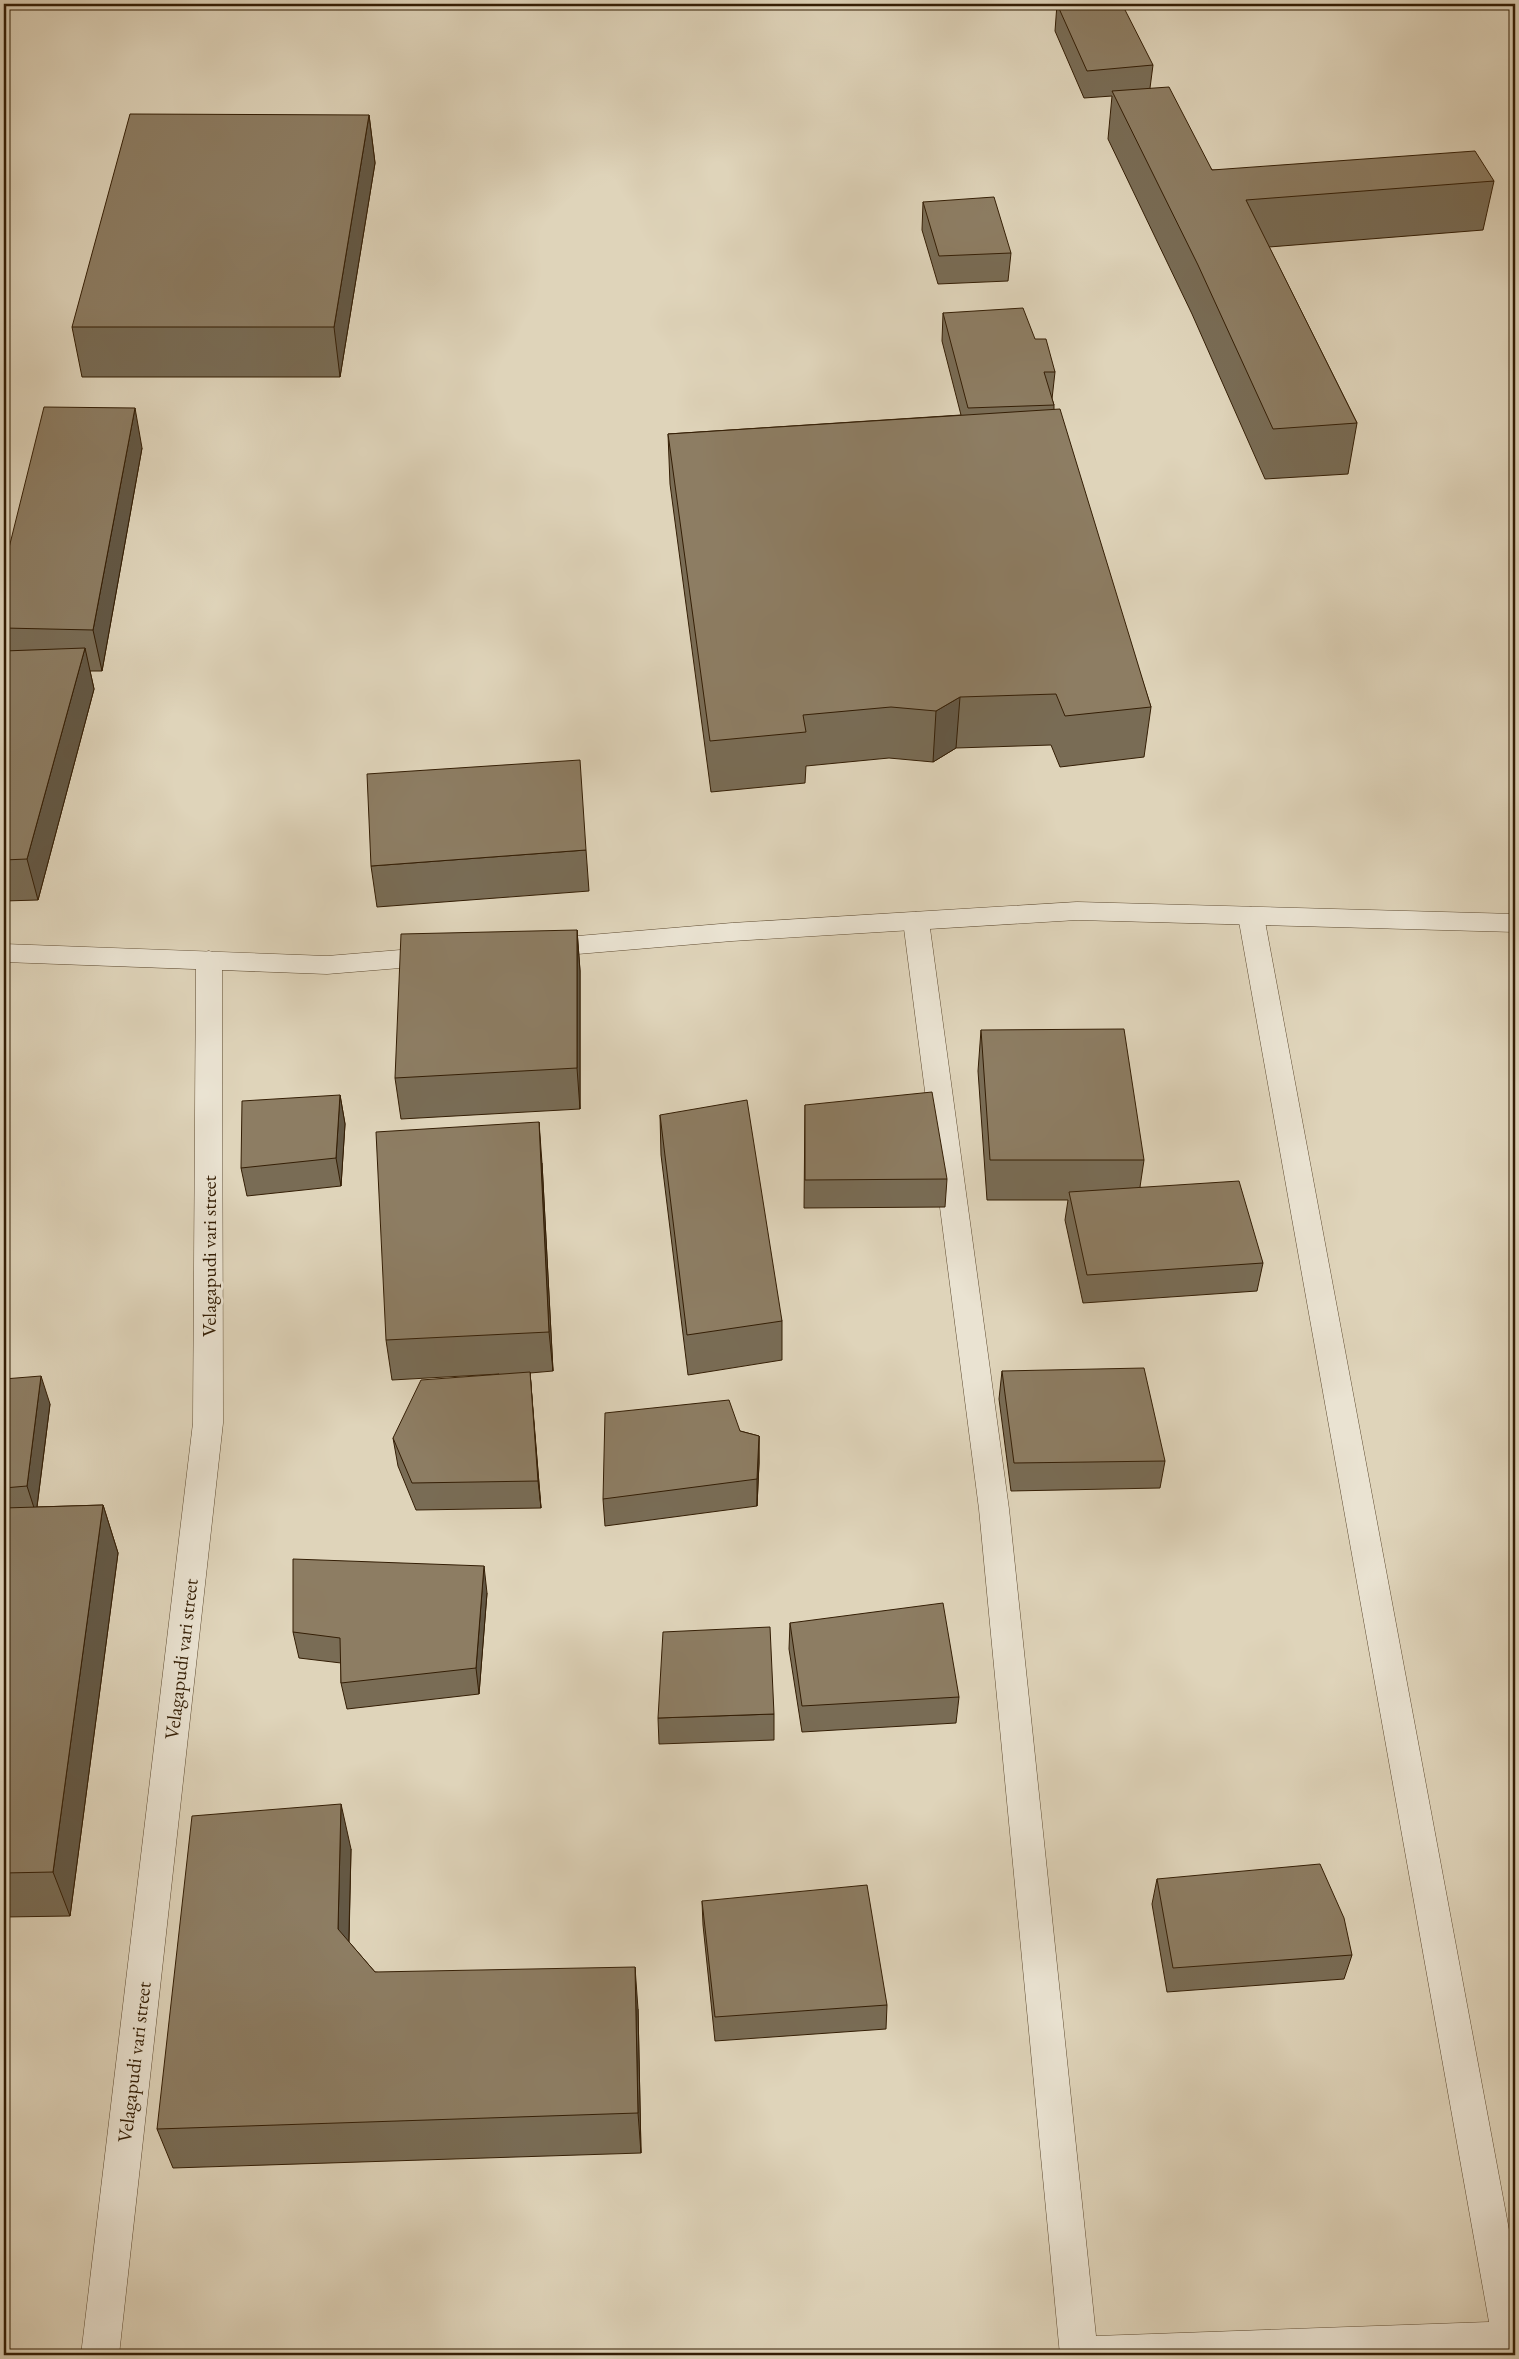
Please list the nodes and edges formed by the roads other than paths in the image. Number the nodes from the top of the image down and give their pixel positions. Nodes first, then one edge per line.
1 (1251, 916) junction
2 (916, 920) junction
3 (1515, 923) edge
4 (514, 950) edge
5 (4, 953) edge
6 (465, 954) edge
7 (209, 960) junction
8 (1512, 2348) edge
9 (100, 2355) edge
10 (1079, 2355) edge
11 (1088, 2355) edge

1 - 2 street
1 - 3 street
1 - 8 street
2 - 4 street
2 - 10 street
5 - 7 street
6 - 7 street
7 - 9 street, Velagapudi vari street
8 - 11 street

